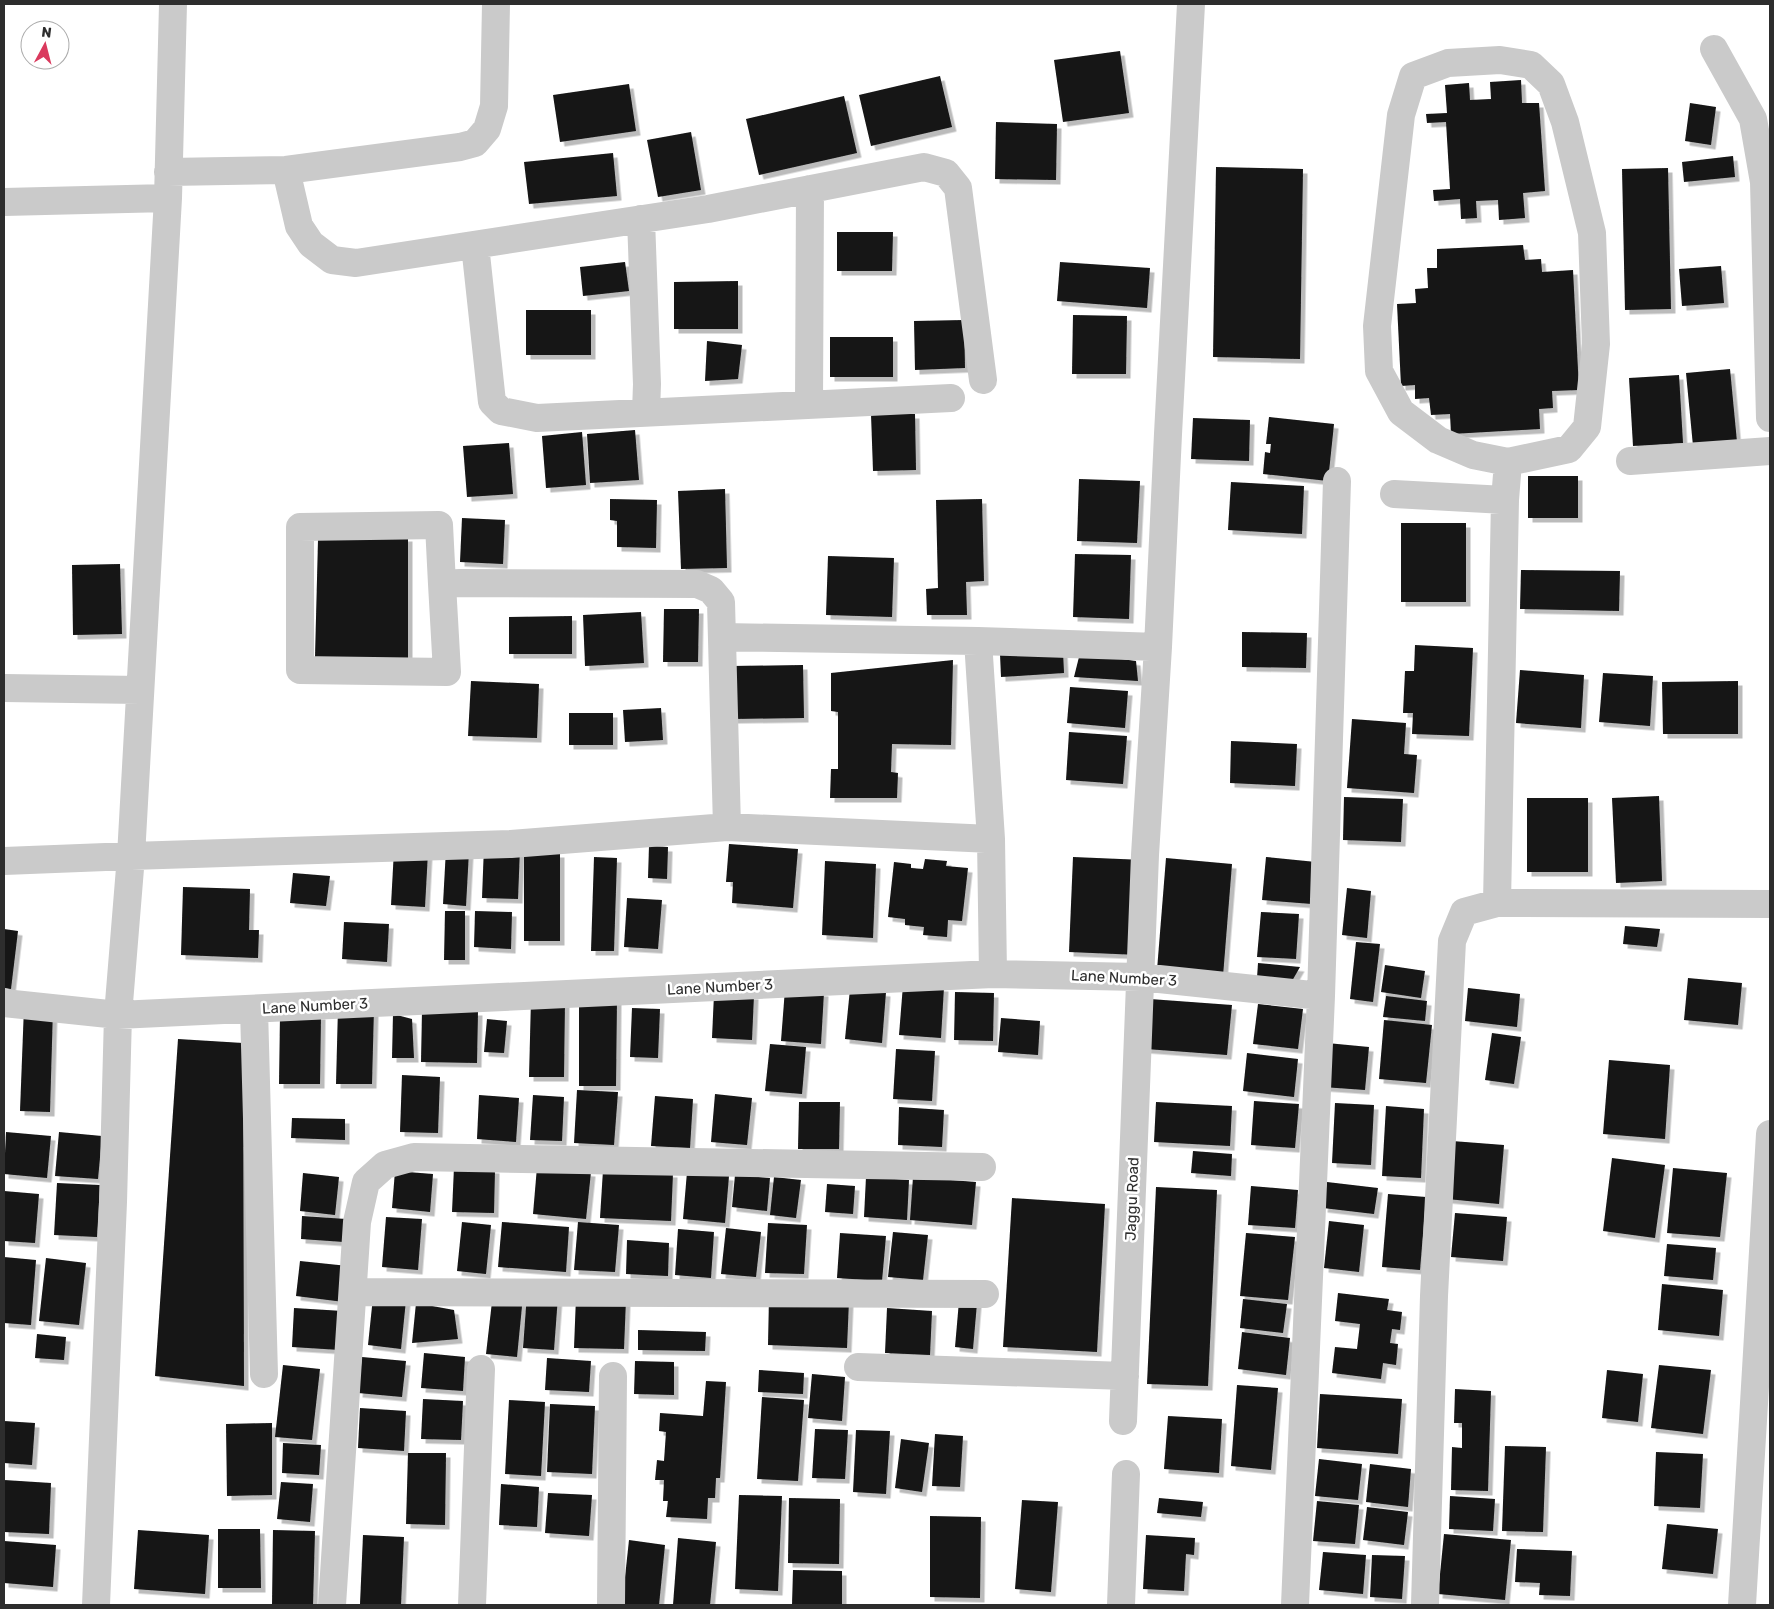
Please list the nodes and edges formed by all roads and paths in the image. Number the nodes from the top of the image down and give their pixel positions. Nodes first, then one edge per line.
1 (173, 4) edge
2 (496, 4) edge
3 (1191, 4) edge
4 (1714, 49) dead end
5 (1763, 140) edge
6 (286, 170) junction
7 (168, 185) junction
8 (810, 189) junction
9 (4, 202) edge
10 (641, 219) junction
11 (475, 245) junction
12 (983, 380) dead end
13 (951, 398) dead end
14 (809, 404) junction
15 (646, 412) junction
16 (1770, 418) edge
17 (1770, 451) edge
18 (1630, 461) dead end
19 (1508, 462) junction
20 (1337, 481) dead end
21 (1394, 494) dead end
22 (1506, 500) junction
23 (442, 584) junction
24 (722, 637) junction
25 (978, 642) junction
26 (1158, 647) junction
27 (4, 688) edge
28 (140, 690) junction
29 (727, 828) junction
30 (991, 839) junction
31 (131, 856) junction
32 (4, 861) edge
33 (1497, 903) junction
34 (1770, 904) edge
35 (993, 974) junction
36 (1140, 977) junction
37 (1321, 996) junction
38 (4, 1003) edge
39 (254, 1009) junction
40 (118, 1015) junction
41 (1770, 1134) edge
42 (982, 1167) dead end
43 (353, 1292) junction
44 (985, 1294) dead end
45 (858, 1367) dead end
46 (481, 1369) dead end
47 (264, 1374) dead end
48 (613, 1376) dead end
49 (1125, 1376) junction
50 (1123, 1421) dead end
51 (1126, 1474) dead end
52 (96, 1605) edge
53 (332, 1605) edge
54 (472, 1605) edge
55 (611, 1605) edge
56 (1121, 1605) edge
57 (1295, 1605) edge
58 (1425, 1605) edge
59 (1742, 1605) edge

1 - 7 street
2 - 6 street
3 - 26 street, Jaggu Road
4 - 5 street
5 - 16 street
6 - 7 street
6 - 11 street
7 - 9 street
7 - 28 street
8 - 10 street
8 - 12 street
8 - 14 street
10 - 11 street
10 - 15 street
11 - 15 street
13 - 14 street
14 - 15 street
17 - 18 street
19 - 19 street
19 - 22 street
20 - 37 street
21 - 22 street
22 - 33 street
23 - 23 street
23 - 24 street
24 - 25 street
24 - 29 street
25 - 26 street
25 - 30 street
26 - 36 street, Jaggu Road
27 - 28 street
28 - 31 street
29 - 30 street
29 - 31 street
30 - 35 street
31 - 32 street
31 - 40 street
33 - 34 street
33 - 58 street
35 - 36 street, Lane Number 3
35 - 39 street, Lane Number 3
36 - 37 street, Lane Number 3
36 - 49 street, Jaggu Road
37 - 57 street
38 - 40 street, Lane Number 3
39 - 40 street, Lane Number 3
39 - 47 street
40 - 52 street
41 - 59 street
42 - 43 street
43 - 44 street
43 - 53 street
45 - 49 street
46 - 54 street
48 - 55 street
49 - 50 street, Jaggu Road
51 - 56 street

